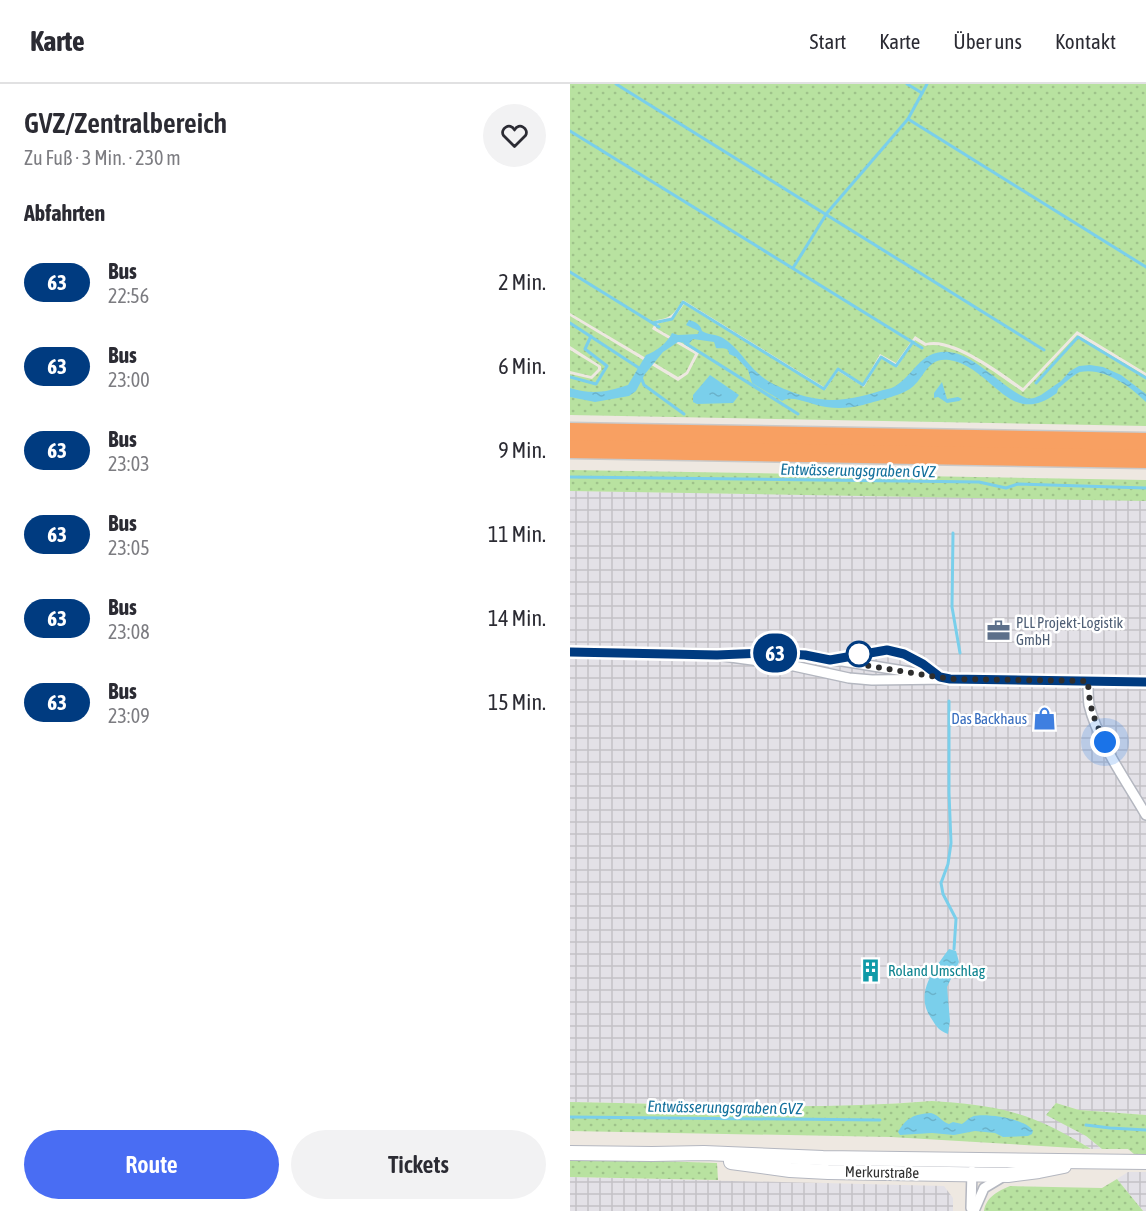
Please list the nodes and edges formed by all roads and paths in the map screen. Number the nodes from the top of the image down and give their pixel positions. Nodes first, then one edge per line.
1 (570, 432) edge
2 (1146, 442) edge
3 (570, 449) edge
4 (1146, 459) edge
5 (570, 652) edge
6 (717, 655) junction
7 (950, 679) junction
8 (1088, 681) junction
9 (1146, 682) edge
10 (1146, 815) edge
11 (570, 1153) edge
12 (1111, 1161) junction
13 (1146, 1162) edge
14 (972, 1166) junction
15 (1008, 1175) junction
16 (973, 1211) edge

1 - 2 highway
3 - 4 highway
5 - 6 street
6 - 7 street
6 - 7 street
7 - 8 street
8 - 9 street
8 - 10 street
11 - 14 street, Merkurstraße
12 - 13 street, Merkurstraße
12 - 14 street, Merkurstraße
12 - 15 street, Merkurstraße
14 - 15 street, Merkurstraße
14 - 16 street
15 - 16 street

